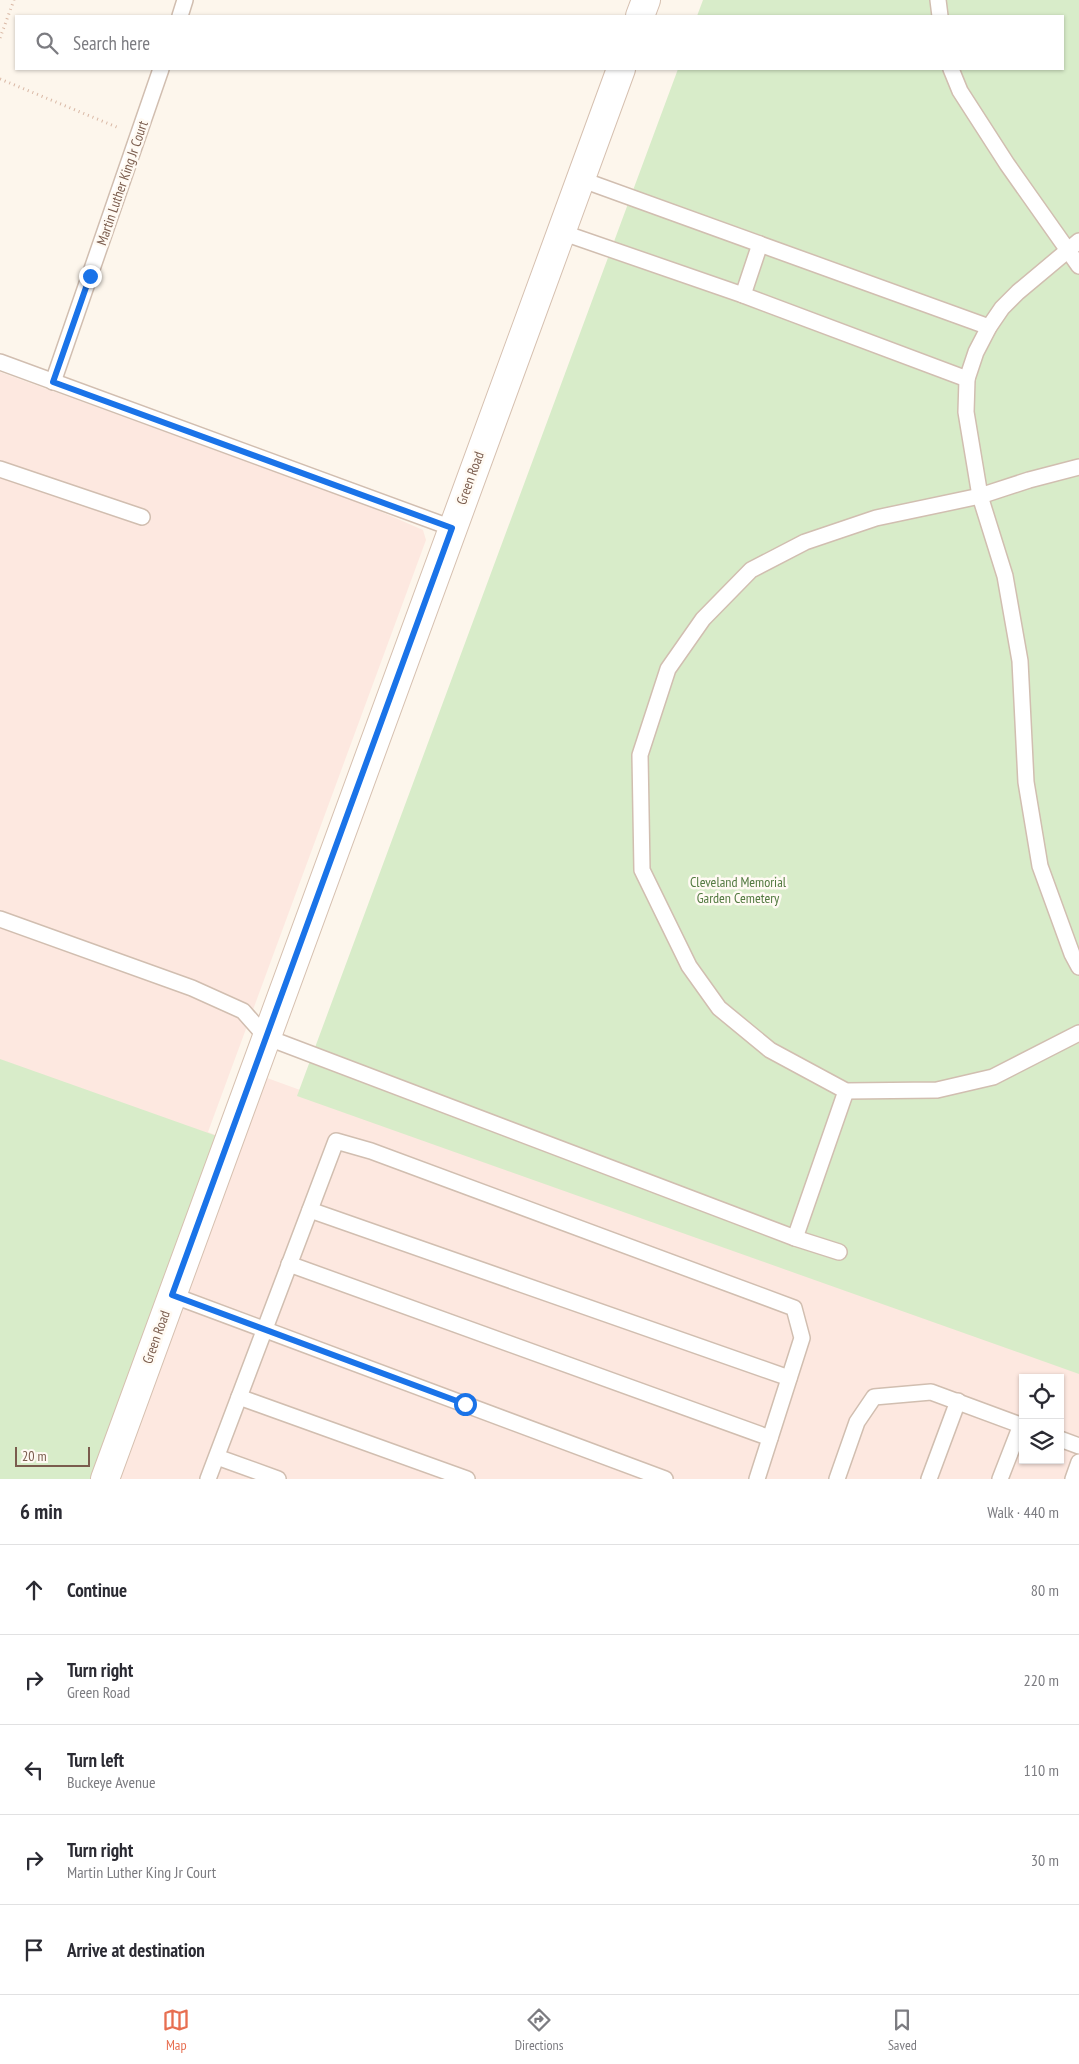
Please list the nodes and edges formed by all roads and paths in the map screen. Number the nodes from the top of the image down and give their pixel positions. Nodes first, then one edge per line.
1 (14, 0) edge
2 (185, 0) edge
3 (646, 0) edge
4 (938, 0) edge
5 (180, 15) edge
6 (640, 15) edge
7 (940, 15) edge
8 (0, 38) edge
9 (161, 70) edge
10 (621, 70) edge
11 (952, 70) edge
12 (0, 79) edge
13 (138, 136) junction
14 (580, 179) junction
15 (562, 232) junction
16 (760, 244) junction
17 (1073, 246) edge
18 (1079, 266) edge
19 (743, 295) junction
20 (989, 327) junction
21 (0, 362) edge
22 (967, 379) junction
23 (53, 382) junction
24 (1079, 467) edge
25 (0, 469) edge
26 (980, 496) junction
27 (142, 517) dead end
28 (452, 528) junction
29 (0, 919) edge
30 (1079, 967) edge
31 (1079, 1033) edge
32 (266, 1037) junction
33 (846, 1091) junction
34 (310, 1210) junction
35 (796, 1238) junction
36 (839, 1252) dead end
37 (289, 1264) junction
38 (172, 1295) junction
39 (264, 1330) junction
40 (789, 1378) junction
41 (239, 1397) junction
42 (958, 1401) junction
43 (1019, 1424) edge
44 (1019, 1432) edge
45 (770, 1438) junction
46 (1064, 1440) edge
47 (1079, 1446) edge
48 (216, 1457) junction
49 (1079, 1462) edge
50 (105, 1479) edge
51 (208, 1479) edge
52 (278, 1479) edge
53 (467, 1479) edge
54 (666, 1479) edge
55 (757, 1479) edge
56 (837, 1479) edge
57 (929, 1479) edge
58 (1000, 1479) edge
59 (1073, 1479) edge

1 - 8 path
2 - 5 lane
3 - 6 main road
4 - 7 lane
9 - 13 lane, Martin Luther King Jr Court
10 - 14 main road, Green Road
11 - 17 lane
12 - 13 path
13 - 23 lane, Martin Luther King Jr Court
14 - 15 main road, Green Road
14 - 16 lane
15 - 19 lane
15 - 28 main road, Green Road
16 - 19 lane
16 - 20 lane
17 - 18 lane
17 - 20 lane
19 - 22 lane
20 - 22 lane
21 - 23 lane
22 - 26 lane
23 - 28 lane
24 - 26 lane
25 - 27 lane
26 - 30 lane
26 - 33 lane
28 - 32 main road, Green Road
29 - 32 lane
31 - 33 lane
32 - 35 lane
32 - 38 main road, Green Road
33 - 35 lane
34 - 37 lane
34 - 40 lane
34 - 40 lane
35 - 36 lane
37 - 39 lane
37 - 45 lane
38 - 39 lane
38 - 50 main road, Green Road
39 - 41 lane
39 - 54 lane
40 - 45 lane
41 - 48 lane
41 - 53 lane
42 - 43 lane
42 - 56 lane
42 - 57 lane
44 - 58 lane
45 - 55 lane
46 - 47 lane
48 - 51 lane
48 - 52 lane
49 - 59 lane

